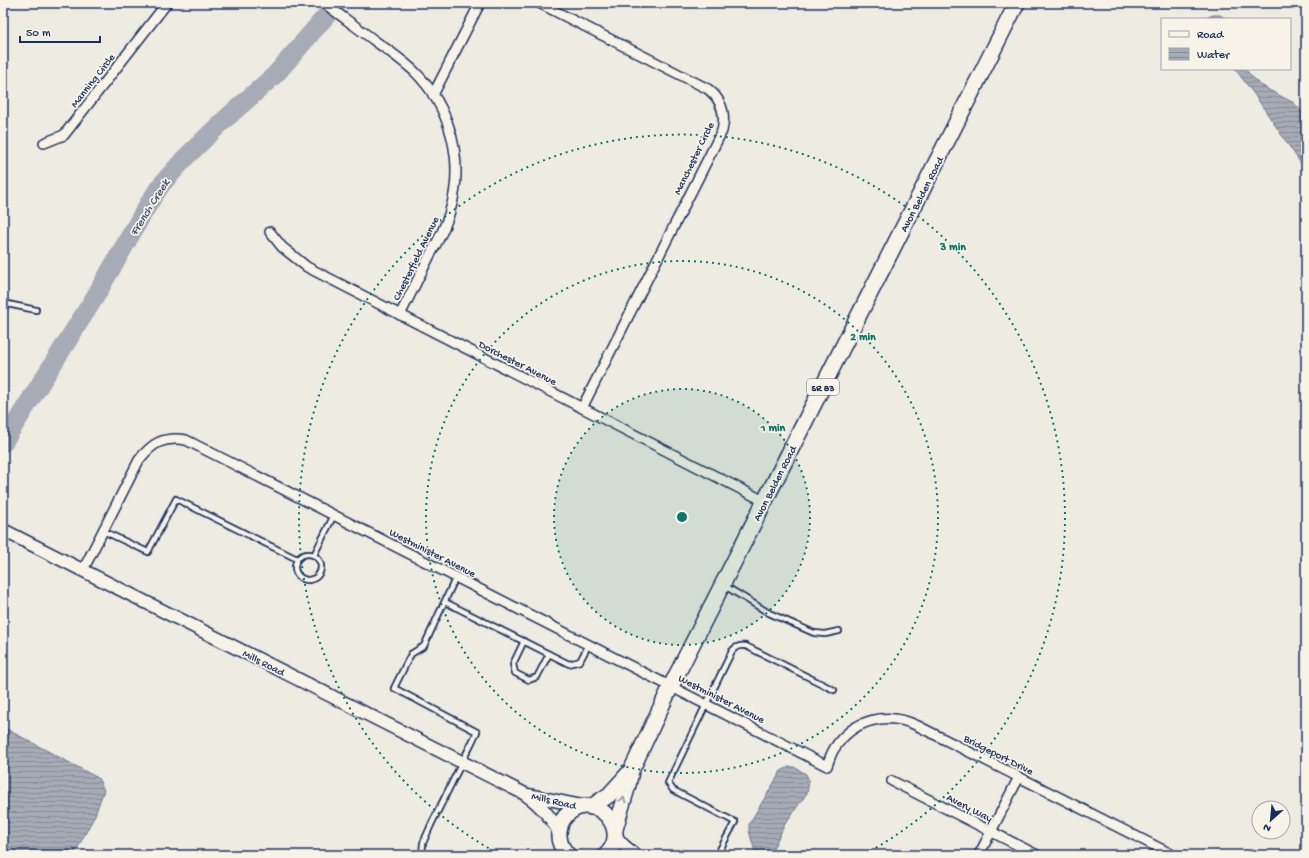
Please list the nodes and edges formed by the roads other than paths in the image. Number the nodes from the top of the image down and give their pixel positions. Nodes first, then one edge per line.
1 (167, 3) edge
2 (324, 3) edge
3 (480, 3) edge
4 (539, 3) edge
5 (1017, 3) edge
6 (433, 95) junction
7 (44, 144) dead end
8 (270, 232) dead end
9 (3, 303) edge
10 (36, 310) dead end
11 (400, 315) junction
12 (582, 408) junction
13 (764, 501) junction
14 (334, 515) junction
15 (3, 530) edge
16 (103, 531) junction
17 (314, 555) junction
18 (297, 559) junction
19 (83, 570) junction
20 (456, 577) junction
21 (722, 585) junction
22 (445, 602) junction
23 (839, 631) dead end
24 (524, 641) junction
25 (589, 644) junction
26 (549, 654) junction
27 (671, 686) junction
28 (834, 690) dead end
29 (706, 704) junction
30 (461, 762) junction
31 (827, 766) joint
32 (631, 771) junction
33 (1019, 777) junction
34 (892, 781) dead end
35 (525, 794) junction
36 (587, 806) junction
37 (615, 832) junction
38 (991, 832) junction
39 (559, 843) edge
40 (1171, 854) edge
41 (422, 855) edge
42 (568, 855) edge
43 (606, 855) edge
44 (635, 855) edge
45 (717, 855) edge
46 (979, 855) edge
47 (1037, 855) edge

1 - 7 street, Manning Circle
2 - 6 street, Chesterfield Avenue
3 - 6 street
4 - 12 street, Manchester Circle
5 - 13 main road, Avon Belden Road / SR 83
6 - 11 street, Chesterfield Avenue
8 - 11 street, Dorchester Avenue
9 - 10 lane
11 - 12 street, Dorchester Avenue
12 - 13 street, Dorchester Avenue
13 - 21 main road, Avon Belden Road / SR 83
14 - 16 street, Westminister Avenue
14 - 17 lane
14 - 20 street, Westminister Avenue
15 - 19 street, Mills Road
16 - 18 lane
16 - 19 street, Westminister Avenue
17 - 18 lane
17 - 18 lane
19 - 30 street, Mills Road
20 - 22 lane
20 - 25 street, Westminister Avenue
21 - 23 lane
21 - 27 main road, Avon Belden Road / SR 83
22 - 24 lane
22 - 30 lane
24 - 26 lane
24 - 26 lane
25 - 26 lane
25 - 27 street, Westminister Avenue
27 - 29 street, Westminister Avenue
27 - 32 main road, Avon Belden Road / SR 83
28 - 29 lane
29 - 31 street, Westminister Avenue
29 - 45 lane
30 - 35 street, Mills Road
30 - 41 lane
31 - 33 street, Bridgeport Drive
32 - 36 main road, Avon Belden Road / SR 83
37 -> 32 main road, Avon Belden Road / SR 83
33 - 38 street
33 - 40 street, Bridgeport Drive
34 - 38 street, Avery Way
35 - 36 street, Mills Road
35 - 39 street, Mills Road
36 - 37 main road
36 - 39 main road, Avon Belden Road
37 - 43 main road, Avon Belden Road
37 - 44 street
38 - 46 street
38 - 47 street, Avery Way
39 - 42 main road

